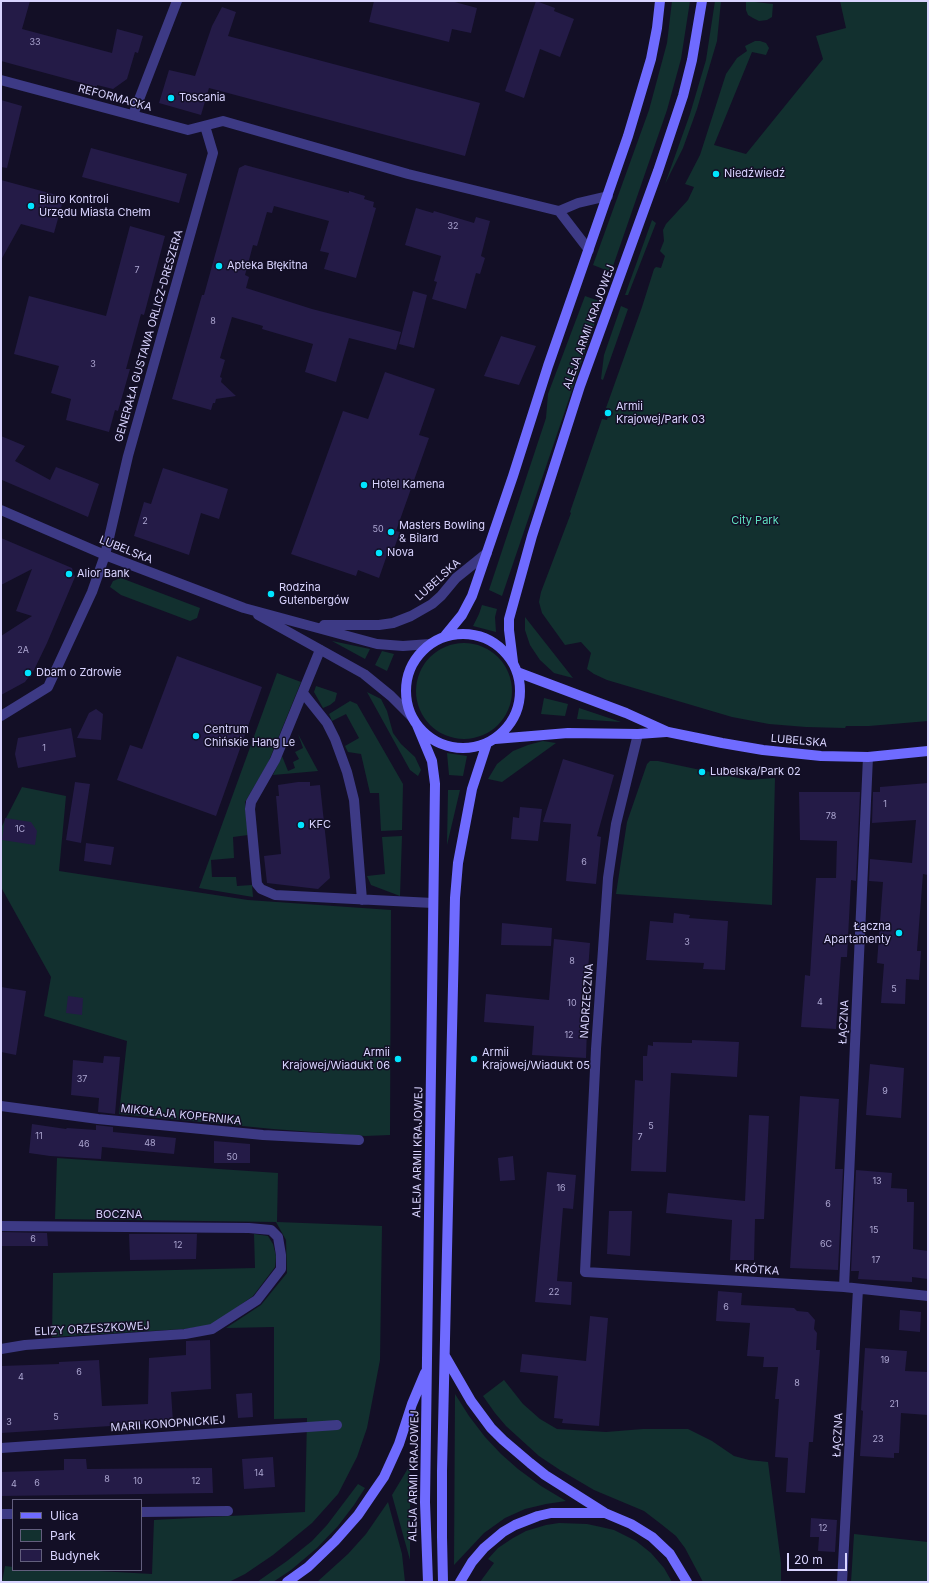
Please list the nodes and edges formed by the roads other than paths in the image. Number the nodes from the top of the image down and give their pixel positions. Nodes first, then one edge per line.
1 (177, 1) edge
2 (660, 1) edge
3 (702, 1) edge
4 (1, 80) edge
5 (133, 115) junction
6 (206, 126) junction
7 (608, 196) junction
8 (559, 211) junction
9 (589, 250) junction
10 (1, 510) edge
11 (487, 553) junction
12 (105, 555) junction
13 (244, 608) junction
14 (308, 625) junction
15 (444, 637) junction
16 (430, 644) junction
17 (320, 650) junction
18 (515, 667) junction
19 (303, 693) junction
20 (1, 716) edge
21 (411, 716) junction
22 (417, 725) junction
23 (668, 732) junction
24 (638, 734) junction
25 (491, 741) junction
26 (928, 751) edge
27 (868, 757) junction
28 (362, 900) junction
29 (433, 903) junction
30 (1, 1106) edge
31 (359, 1140) dead end
32 (1, 1226) edge
33 (585, 1272) joint
34 (844, 1287) junction
35 (858, 1289) junction
36 (928, 1296) edge
37 (185, 1334) joint
38 (1, 1349) edge
39 (445, 1356) junction
40 (428, 1368) junction
41 (337, 1425) dead end
42 (1, 1448) edge
43 (228, 1511) dead end
44 (142, 1512) edge
45 (605, 1513) junction
46 (1, 1514) edge
47 (12, 1514) edge
48 (287, 1582) edge
49 (428, 1582) edge
50 (444, 1582) edge
51 (460, 1582) edge
52 (687, 1582) edge
53 (842, 1582) edge

1 - 5 street
2 - 7 main road
3 - 18 main road, ALEJA ARMII KRAJOWEJ
4 - 5 street, REFORMACKA
5 - 6 street, REFORMACKA
6 - 8 street, REFORMACKA
6 - 12 street, GENERAŁA GUSTAWA ORLICZ-DRESZERA
7 - 8 street
7 - 9 main road
8 - 9 street
9 - 11 main road
10 - 12 street, LUBELSKA
11 - 14 street, LUBELSKA
11 - 15 main road
12 - 13 street, LUBELSKA
12 - 20 street, GENERAŁA GUSTAWA ORLICZ-DRESZERA
13 - 14 street, LUBELSKA
13 - 17 street, LUBELSKA
14 - 16 street, LUBELSKA
15 - 16 main road
15 - 18 main road
16 - 21 main road
17 - 19 street
17 - 21 street, LUBELSKA
18 - 23 main road, LUBELSKA
18 - 25 main road
19 - 28 street
19 - 28 street
21 - 22 main road
22 - 25 main road
22 - 29 main road, ALEJA ARMII KRAJOWEJ
23 - 24 main road, LUBELSKA
23 - 27 main road, LUBELSKA
24 - 25 main road, LUBELSKA
24 - 33 street, NADRZECZNA
25 - 39 main road
26 - 27 main road, LUBELSKA
27 - 34 street, ŁĄCZNA
28 - 29 street
29 - 40 main road, ALEJA ARMII KRAJOWEJ
30 - 31 street, MIKOŁAJA KOPERNIKA
32 - 37 street, BOCZNA
33 - 34 street, KRÓTKA
34 - 35 street, KRÓTKA
35 - 36 street, KRÓTKA
35 - 53 street, ŁĄCZNA
37 - 38 street, ELIZY ORZESZKOWEJ
39 - 45 main road
39 - 50 main road
40 - 48 main road
40 - 49 main road, ALEJA ARMII KRAJOWEJ
41 - 42 street, MARII KONOPNICKIEJ
43 - 44 street
45 - 51 main road
45 - 52 main road
46 - 47 street

